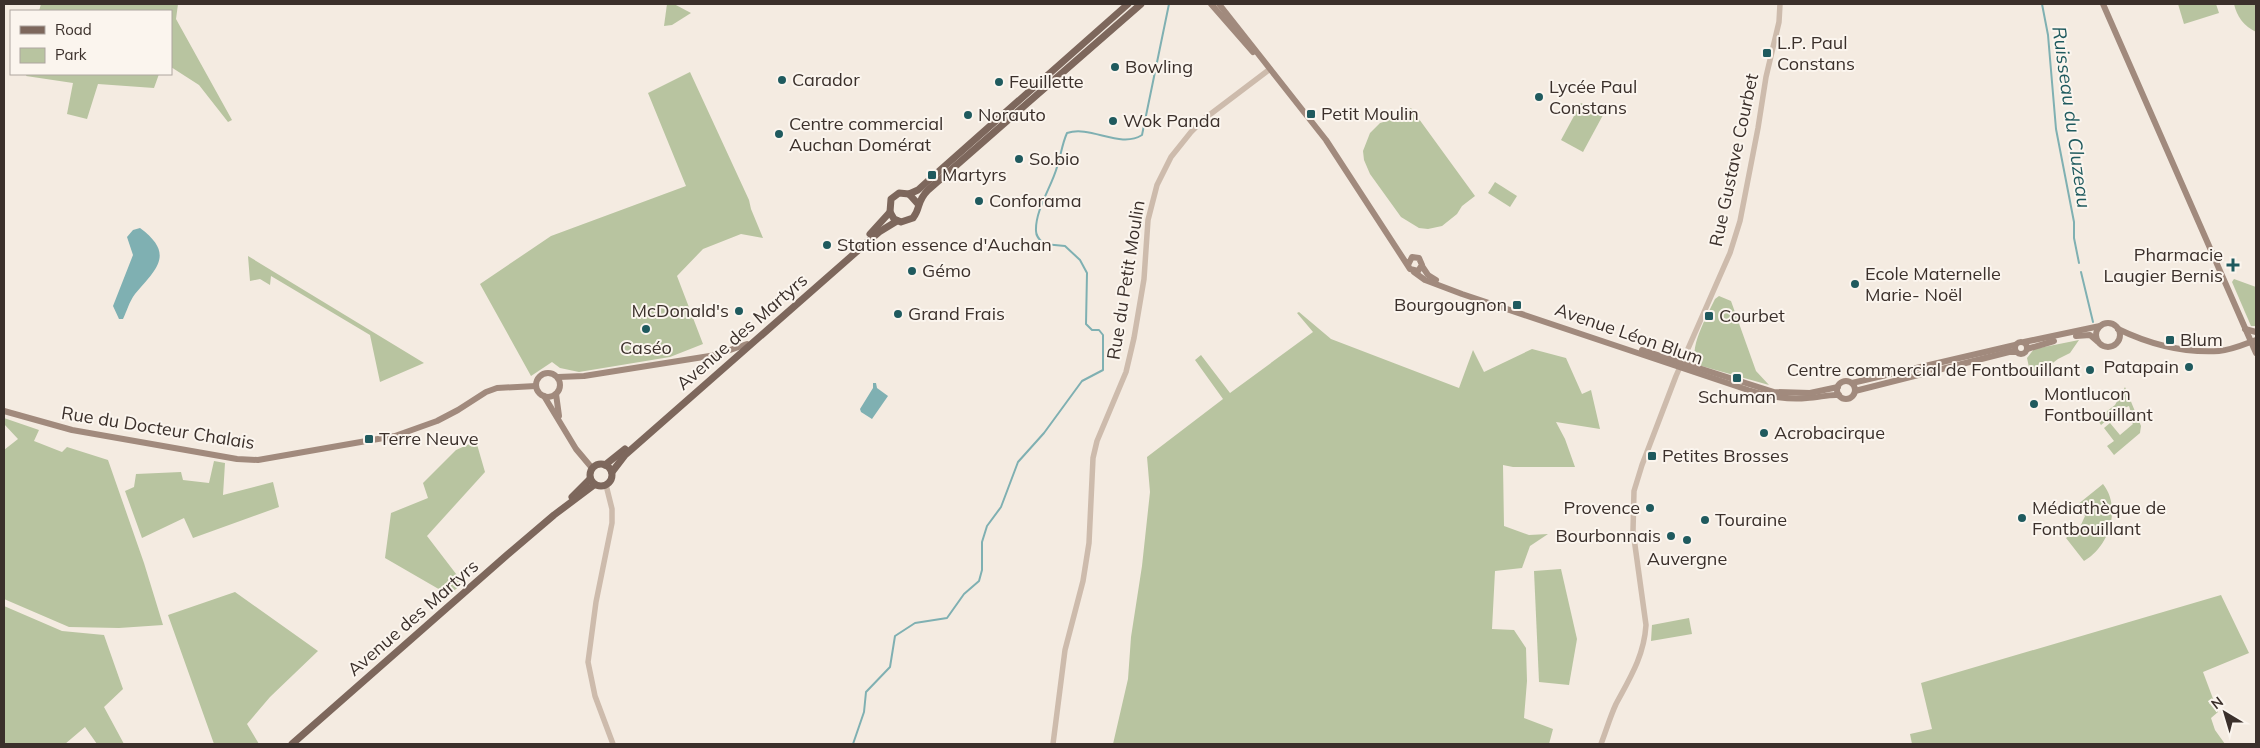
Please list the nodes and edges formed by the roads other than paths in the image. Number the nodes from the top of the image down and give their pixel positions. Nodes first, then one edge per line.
1 (1128, 4) edge
2 (1141, 4) edge
3 (1211, 4) edge
4 (1219, 4) edge
5 (1780, 4) edge
6 (2103, 4) edge
7 (1263, 61) junction
8 (1270, 69) junction
9 (909, 194) junction
10 (918, 204) junction
11 (890, 212) junction
12 (898, 221) junction
13 (1393, 245) junction
14 (1412, 257) junction
15 (1408, 265) junction
16 (1422, 266) junction
17 (1414, 272) junction
18 (2100, 326) junction
19 (2118, 329) junction
20 (2245, 329) junction
21 (2256, 332) edge
22 (2129, 335) junction
23 (2097, 340) junction
24 (2118, 340) junction
25 (2254, 341) edge
26 (747, 344) junction
27 (2026, 346) junction
28 (2016, 348) junction
29 (2256, 354) edge
30 (1681, 366) junction
31 (558, 377) junction
32 (1852, 383) junction
33 (536, 386) junction
34 (1838, 387) junction
35 (1855, 391) junction
36 (556, 394) junction
37 (1839, 395) junction
38 (544, 396) junction
39 (4, 411) edge
40 (560, 420) junction
41 (605, 465) junction
42 (592, 468) junction
43 (612, 472) junction
44 (592, 482) junction
45 (606, 486) junction
46 (292, 744) edge
47 (613, 744) edge
48 (1052, 744) edge
49 (1601, 744) edge

1 - 9 main road
2 - 10 main road
3 - 7 main road, Avenue Léon Blum
4 - 7 main road, Avenue Léon Blum
5 - 30 street, Rue Gustave Courbet
6 - 20 main road
7 - 8 main road, Avenue Léon Blum
8 - 13 main road, Avenue Léon Blum
8 - 48 street, Rue du Petit Moulin
9 - 10 main road
9 - 11 main road
10 - 12 main road
11 - 12 main road
11 - 26 main road, Avenue des Martyrs
12 - 43 main road, Avenue des Martyrs
13 - 14 main road, Avenue Léon Blum
13 - 15 main road, Avenue Léon Blum
14 - 15 main road
14 - 16 main road, Avenue Léon Blum
15 - 17 main road, Avenue Léon Blum
16 - 17 main road
16 - 30 main road, Avenue Léon Blum
17 - 30 main road, Avenue Léon Blum
18 - 19 main road, Avenue Léon Blum
18 - 23 main road
18 - 27 main road, Avenue Léon Blum
19 - 22 main road, Avenue Léon Blum
19 - 24 main road
20 - 21 main road
20 - 25 main road
22 - 24 main road, Avenue Léon Blum
22 - 25 main road, Avenue Léon Blum
23 - 24 main road, Avenue Léon Blum
23 - 27 main road, Avenue Léon Blum
25 - 29 main road
26 - 31 main road
26 - 41 main road, Avenue des Martyrs
27 - 28 main road, Avenue Léon Blum
27 - 28 main road, Avenue Léon Blum
28 - 32 main road, Avenue Léon Blum
28 - 35 main road, Avenue Léon Blum
30 - 34 main road, Avenue Léon Blum
30 - 37 main road, Avenue Léon Blum
30 - 49 street, Rue Gustave Courbet
31 - 33 main road
31 - 36 main road
32 - 34 main road, Avenue Léon Blum
32 - 35 main road
33 - 38 main road
33 - 39 main road, Rue du Docteur Chalais
34 - 37 main road
35 - 37 main road, Avenue Léon Blum
36 - 38 main road
36 - 40 main road
38 - 40 main road
40 - 42 main road
41 - 42 main road
41 - 43 main road
42 - 44 main road
43 - 45 main road
44 - 45 main road
44 - 46 main road, Avenue des Martyrs
45 - 47 street

